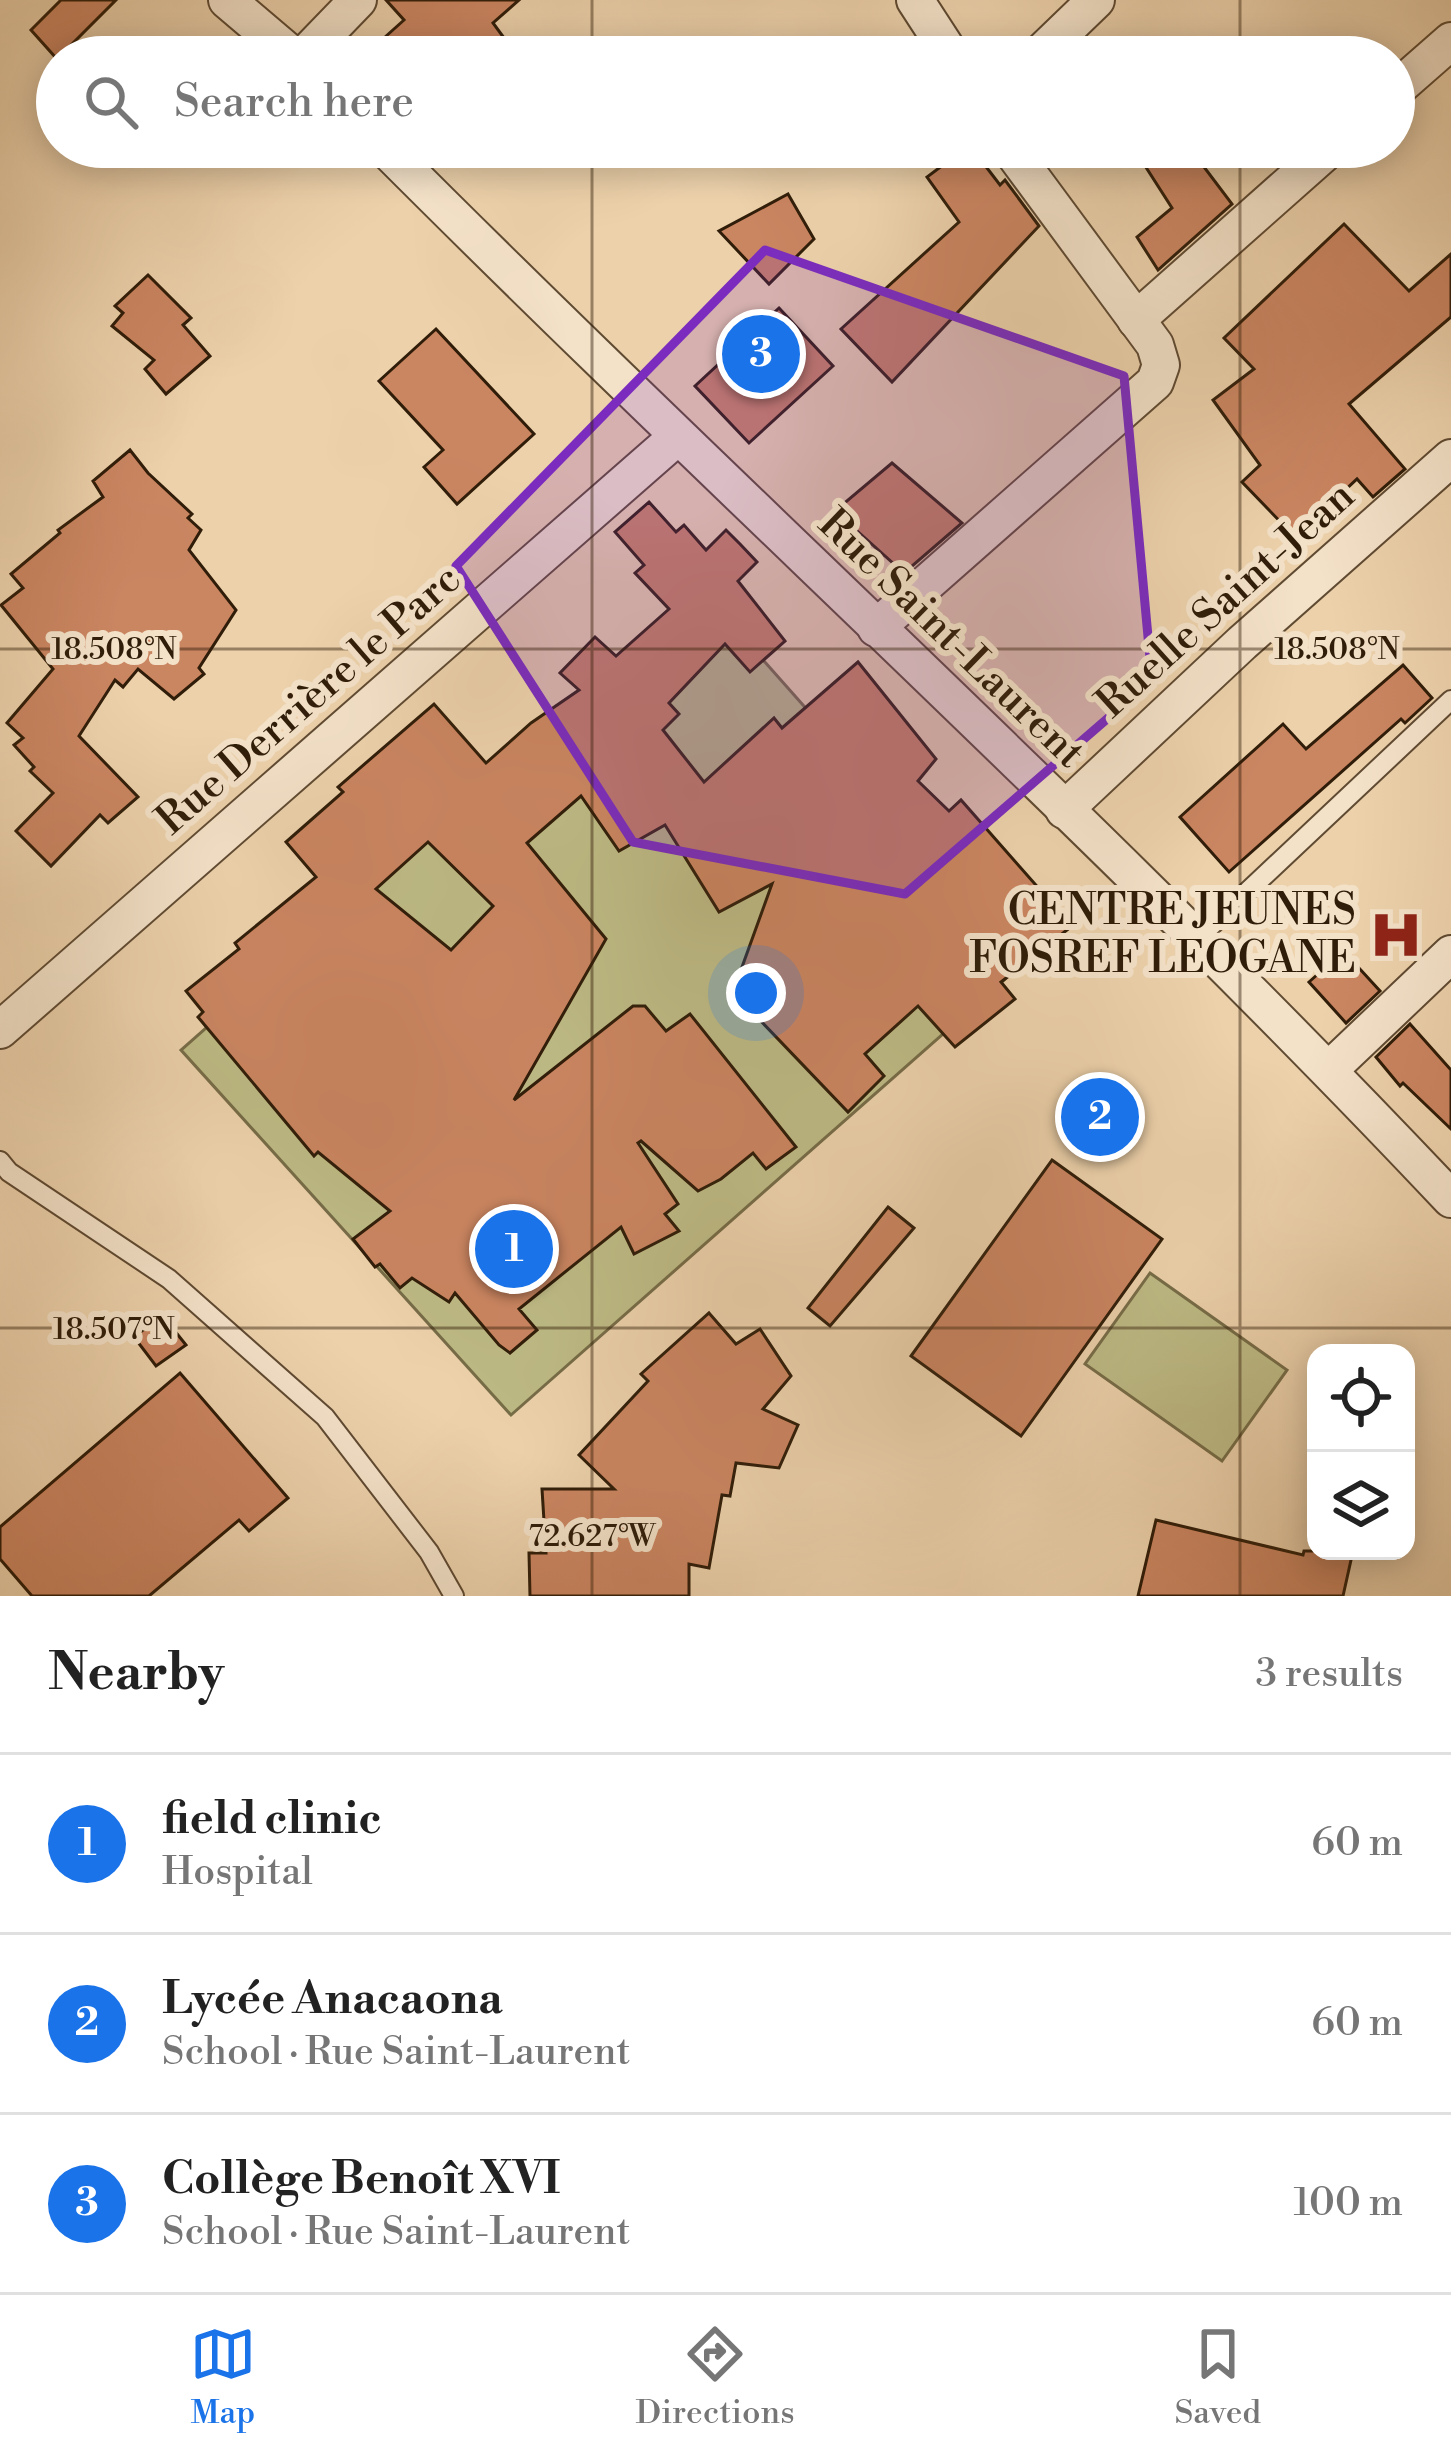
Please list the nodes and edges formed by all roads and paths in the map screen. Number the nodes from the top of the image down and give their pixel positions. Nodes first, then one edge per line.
1 (227, 0) edge
2 (358, 0) edge
3 (915, 0) edge
4 (1096, 0) edge
5 (269, 36) edge
6 (323, 36) edge
7 (938, 36) edge
8 (1058, 36) edge
9 (1451, 41) edge
10 (1415, 73) edge
11 (405, 168) edge
12 (1024, 168) edge
13 (1307, 168) edge
14 (1136, 320) junction
15 (677, 437) junction
16 (1451, 458) edge
17 (876, 628) junction
18 (1451, 700) edge
19 (1064, 810) junction
20 (1196, 940) junction
21 (1451, 954) edge
22 (0, 1030) edge
23 (1329, 1070) junction
24 (0, 1161) edge
25 (1451, 1199) edge
26 (454, 1596) edge

1 - 5 street
2 - 6 street
3 - 7 street
4 - 8 street
9 - 10 street
11 - 15 street, Rue Saint-Laurent
12 - 14 street
13 - 14 street
14 - 17 street
15 - 17 street, Rue Saint-Laurent
15 - 22 street, Rue Derrière le Parc
16 - 19 street, Ruelle Saint-Jean
17 - 19 street, Rue Saint-Laurent
18 - 20 lane
19 - 20 street, Rue Saint-Laurent
20 - 23 street, Rue Saint-Laurent
21 - 23 street
23 - 25 street, Rue Saint-Laurent
24 - 26 lane

